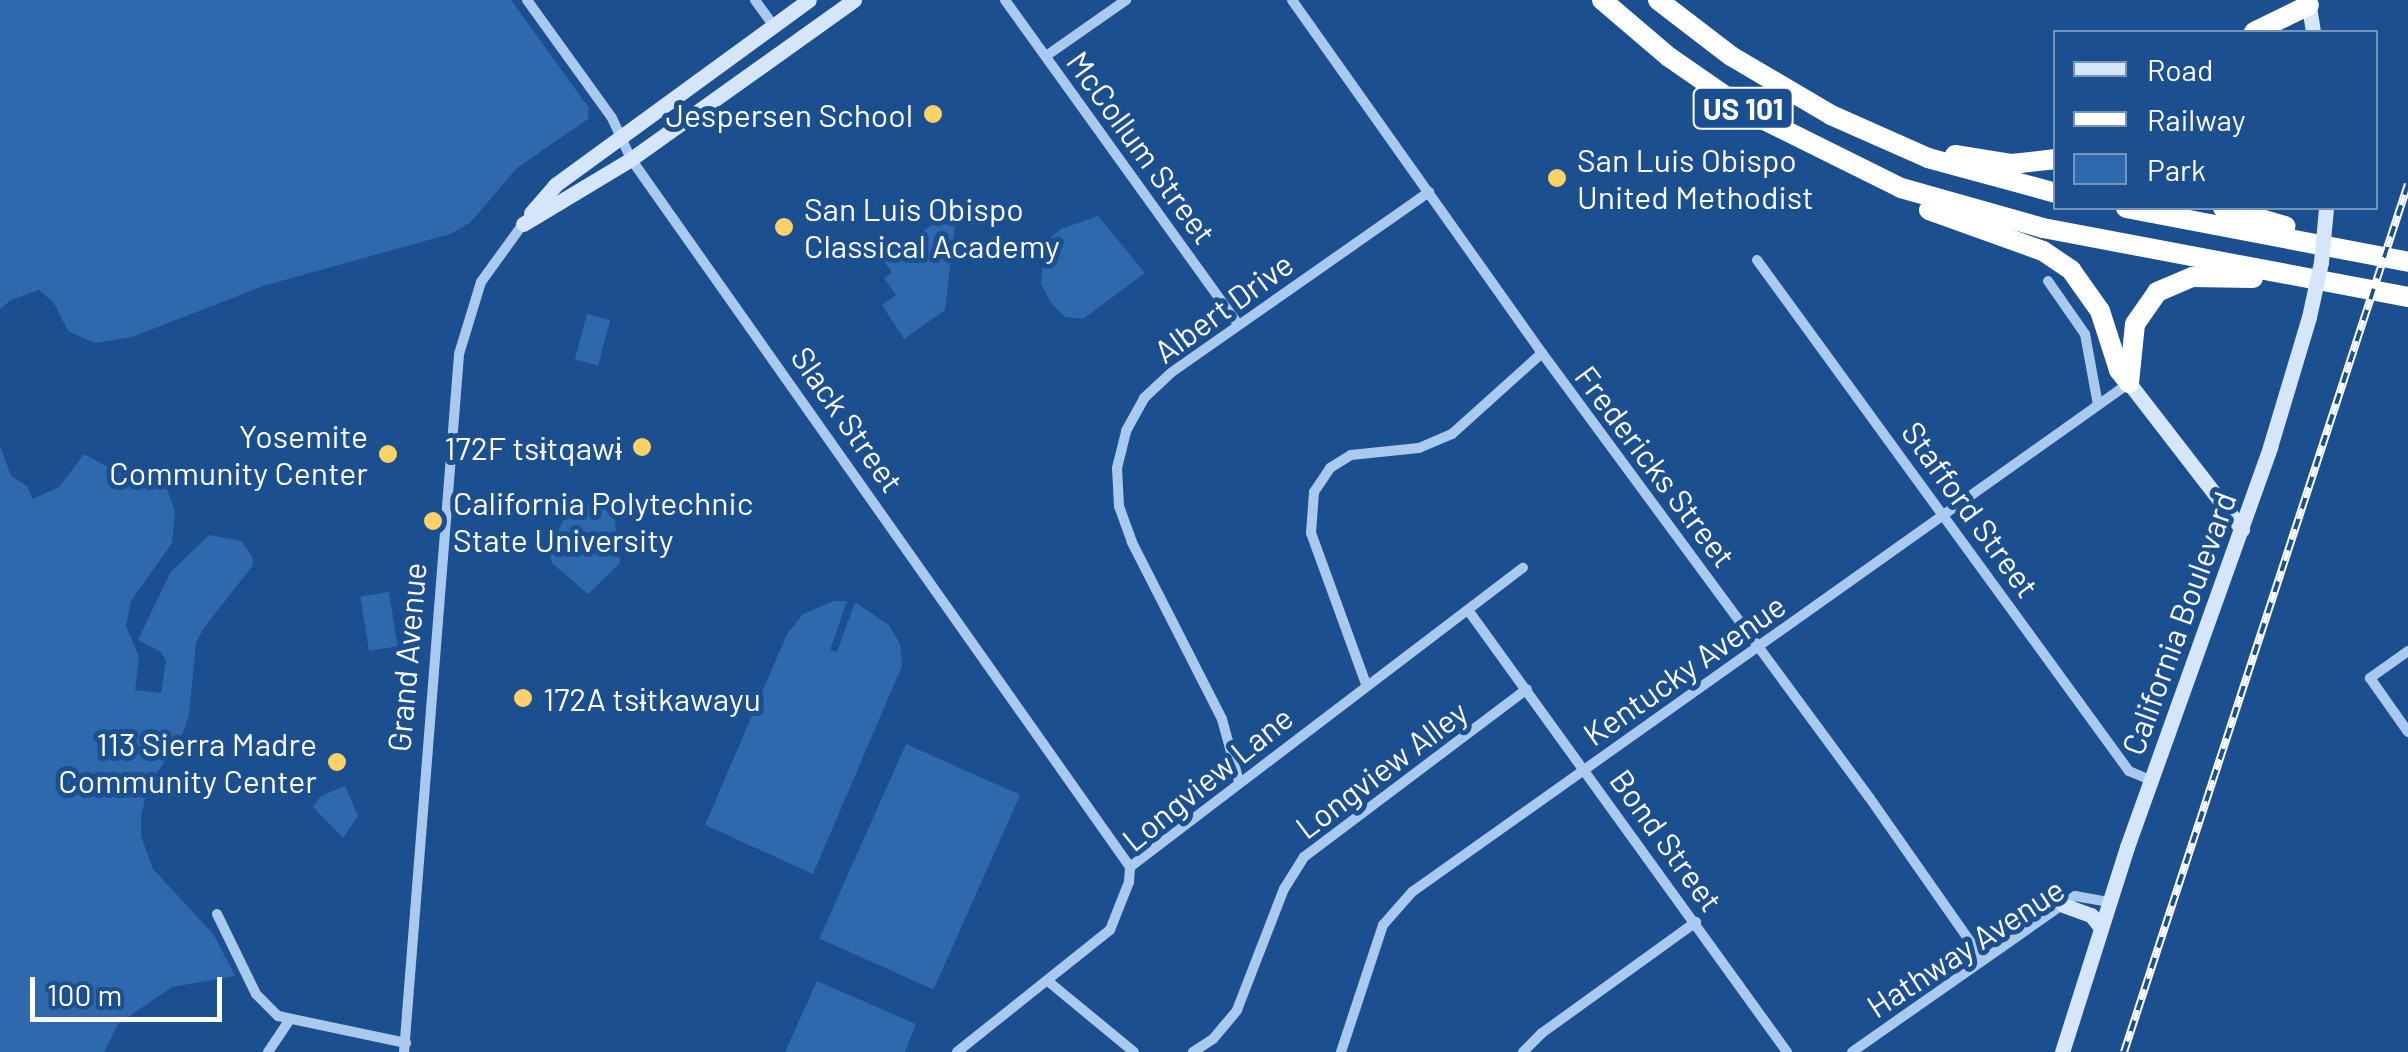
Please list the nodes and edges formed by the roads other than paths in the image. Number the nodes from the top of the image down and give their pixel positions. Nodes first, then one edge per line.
1 (527, 0) edge
2 (756, 0) edge
3 (809, 0) edge
4 (854, 0) edge
5 (1005, 0) edge
6 (1126, 0) edge
7 (1292, 0) edge
8 (1602, 0) edge
9 (1658, 0) edge
10 (1677, 0) edge
11 (2283, 0) edge
12 (2308, 3) edge
13 (773, 25) junction
14 (2262, 27) edge
15 (2313, 30) edge
16 (1726, 52) junction
17 (1046, 56) junction
18 (619, 139) junction
19 (1928, 158) junction
20 (2053, 159) edge
21 (630, 160) junction
22 (1901, 188) junction
23 (1429, 192) junction
24 (2053, 192) edge
25 (2137, 210) edge
26 (2230, 210) edge
27 (2326, 210) edge
28 (523, 224) junction
29 (2328, 246) junction
30 (1756, 260) dead end
31 (2408, 262) edge
32 (2271, 273) junction
33 (2048, 281) dead end
34 (2408, 297) edge
35 (1238, 324) junction
36 (1542, 354) junction
37 (2129, 383) junction
38 (2098, 405) junction
39 (1945, 516) junction
40 (2242, 529) junction
41 (1522, 568) dead end
42 (1468, 610) junction
43 (1758, 647) junction
44 (2408, 651) edge
45 (1366, 684) junction
46 (1527, 689) junction
47 (2408, 732) edge
48 (1585, 770) junction
49 (2150, 780) junction
50 (1239, 782) junction
51 (1130, 866) junction
52 (2109, 902) junction
53 (2063, 904) junction
54 (217, 914) dead end
55 (1696, 922) junction
56 (2101, 928) junction
57 (1983, 960) junction
58 (1048, 982) junction
59 (288, 1022) junction
60 (405, 1047) edge
61 (268, 1052) edge
62 (957, 1052) edge
63 (1134, 1052) edge
64 (1192, 1052) edge
65 (1342, 1052) edge
66 (1522, 1052) edge
67 (1787, 1052) edge
68 (1852, 1052) edge
69 (2062, 1052) edge

1 - 18 street, Slack Street
2 - 13 street
3 - 13 street, Grand Avenue
4 - 21 street, Grand Avenue
5 - 17 street, McCollum Street
6 - 17 street
7 - 23 street, Fredericks Street
8 - 22 highway, US 101
9 - 16 highway, US 101
10 - 16 highway
11 - 14 highway
12 - 14 highway
12 - 15 street
13 - 18 street, Grand Avenue
16 - 19 highway, US 101
17 - 35 street, McCollum Street
18 - 21 street, Slack Street
18 - 28 street, Grand Avenue
19 - 20 highway
19 - 24 highway, US 101
21 - 28 street, Grand Avenue
21 - 51 street, Slack Street
22 - 32 highway, US 101
22 - 37 highway
23 - 35 street, Albert Drive
23 - 36 street, Fredericks Street
25 - 29 highway
26 - 29 highway
27 - 40 street, California Boulevard, bridge
28 - 60 street, Grand Avenue
29 - 31 highway
30 - 39 street, Stafford Street
32 - 34 highway, US 101
32 - 37 highway
33 - 38 street
35 - 50 street, Albert Drive
36 - 43 street, Fredericks Street
36 - 45 street
37 - 38 street, Kentucky Avenue
37 - 40 street
38 - 39 street, Kentucky Avenue
39 - 43 street, Kentucky Avenue
39 - 49 street, Stafford Street
40 - 49 street, California Boulevard
41 - 42 street, Longview Lane
42 - 45 street, Longview Lane
42 - 46 street, Bond Street
43 - 48 street, Kentucky Avenue
43 - 57 street, Fredericks Street
44 - 47 street
45 - 50 street, Longview Lane
46 - 48 street, Bond Street
46 - 64 street, Longview Alley
48 - 55 street, Bond Street
48 - 65 street, Kentucky Avenue
49 - 52 street, California Boulevard
50 - 51 street, Longview Lane
51 - 58 street, Longview Lane
52 - 53 street, Hathway Avenue
52 - 56 street, California Boulevard
53 - 56 street
53 - 57 street, Hathway Avenue
54 - 59 street
55 - 66 street
55 - 67 street, Bond Street
56 - 69 street, California Boulevard
57 - 68 street, Hathway Avenue
58 - 62 street, Longview Lane
58 - 63 street
59 - 60 street
59 - 61 street

